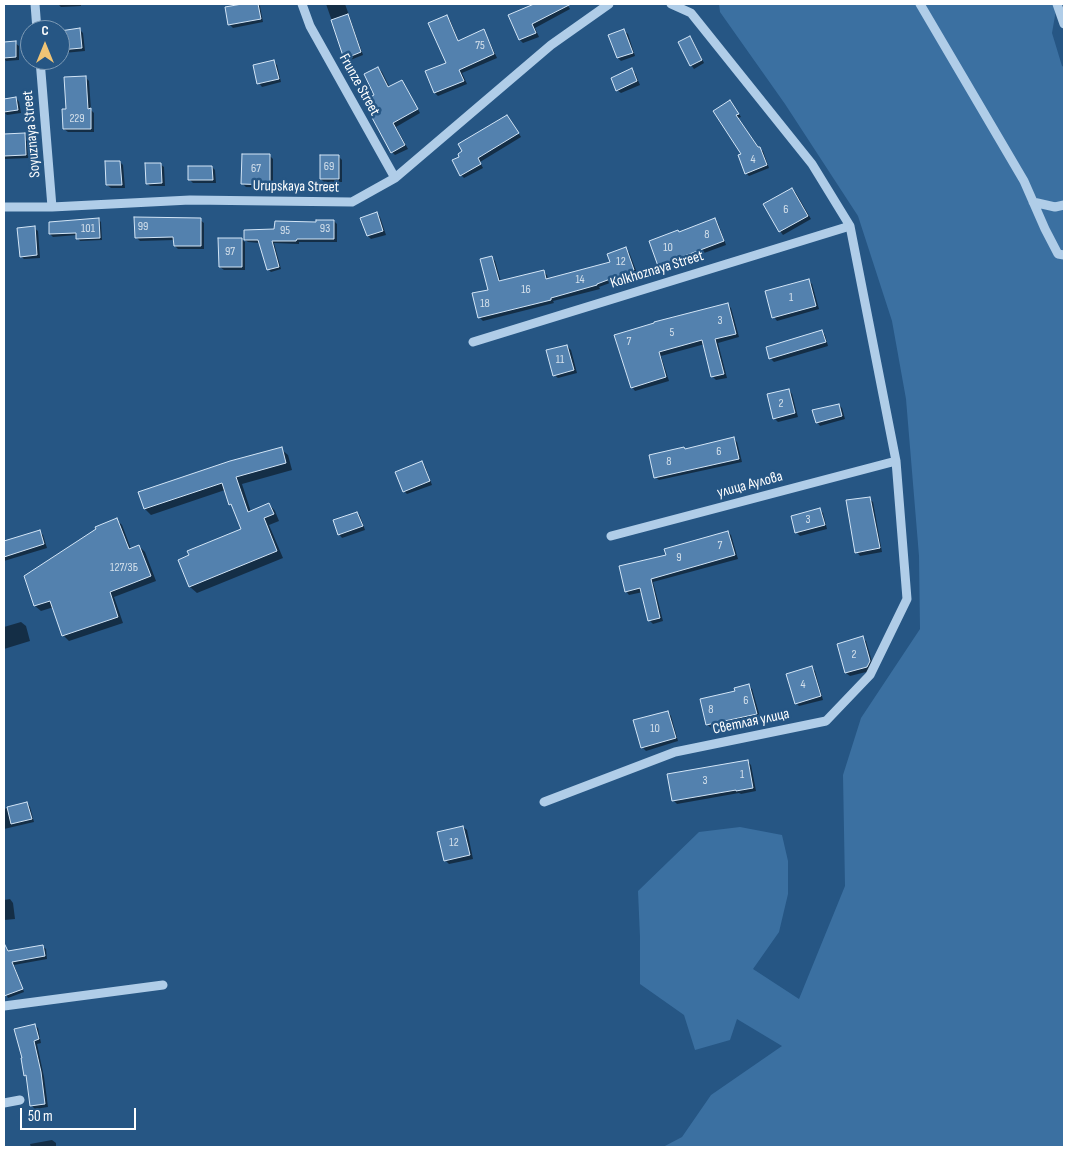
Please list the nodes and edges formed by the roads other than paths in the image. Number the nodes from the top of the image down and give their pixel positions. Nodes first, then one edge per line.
1 (35, 4) edge
2 (302, 4) edge
3 (609, 4) edge
4 (671, 4) edge
5 (920, 4) edge
6 (1057, 4) edge
7 (36, 20) edge
8 (1064, 24) edge
9 (41, 70) edge
10 (395, 178) junction
11 (1034, 202) junction
12 (1064, 205) edge
13 (52, 207) junction
14 (4, 208) edge
15 (850, 226) junction
16 (1061, 254) edge
17 (1064, 265) edge
18 (473, 342) dead end
19 (896, 461) junction
20 (611, 536) dead end
21 (544, 802) dead end
22 (163, 985) dead end
23 (4, 1006) edge
24 (20, 1100) dead end
25 (4, 1103) edge

1 - 7 street
2 - 10 street, Frunze Street
3 - 10 street, Urupskaya Street
4 - 15 street
5 - 11 street
6 - 8 street
9 - 13 street, Soyuznaya Street
10 - 13 street, Urupskaya Street
11 - 12 street
11 - 16 street
13 - 14 street, Urupskaya Street
15 - 18 street, Kolkhoznaya Street
15 - 19 street
16 - 17 street
19 - 20 street, улица Аулова
19 - 21 street, Светлая улица
22 - 23 street
24 - 25 street

